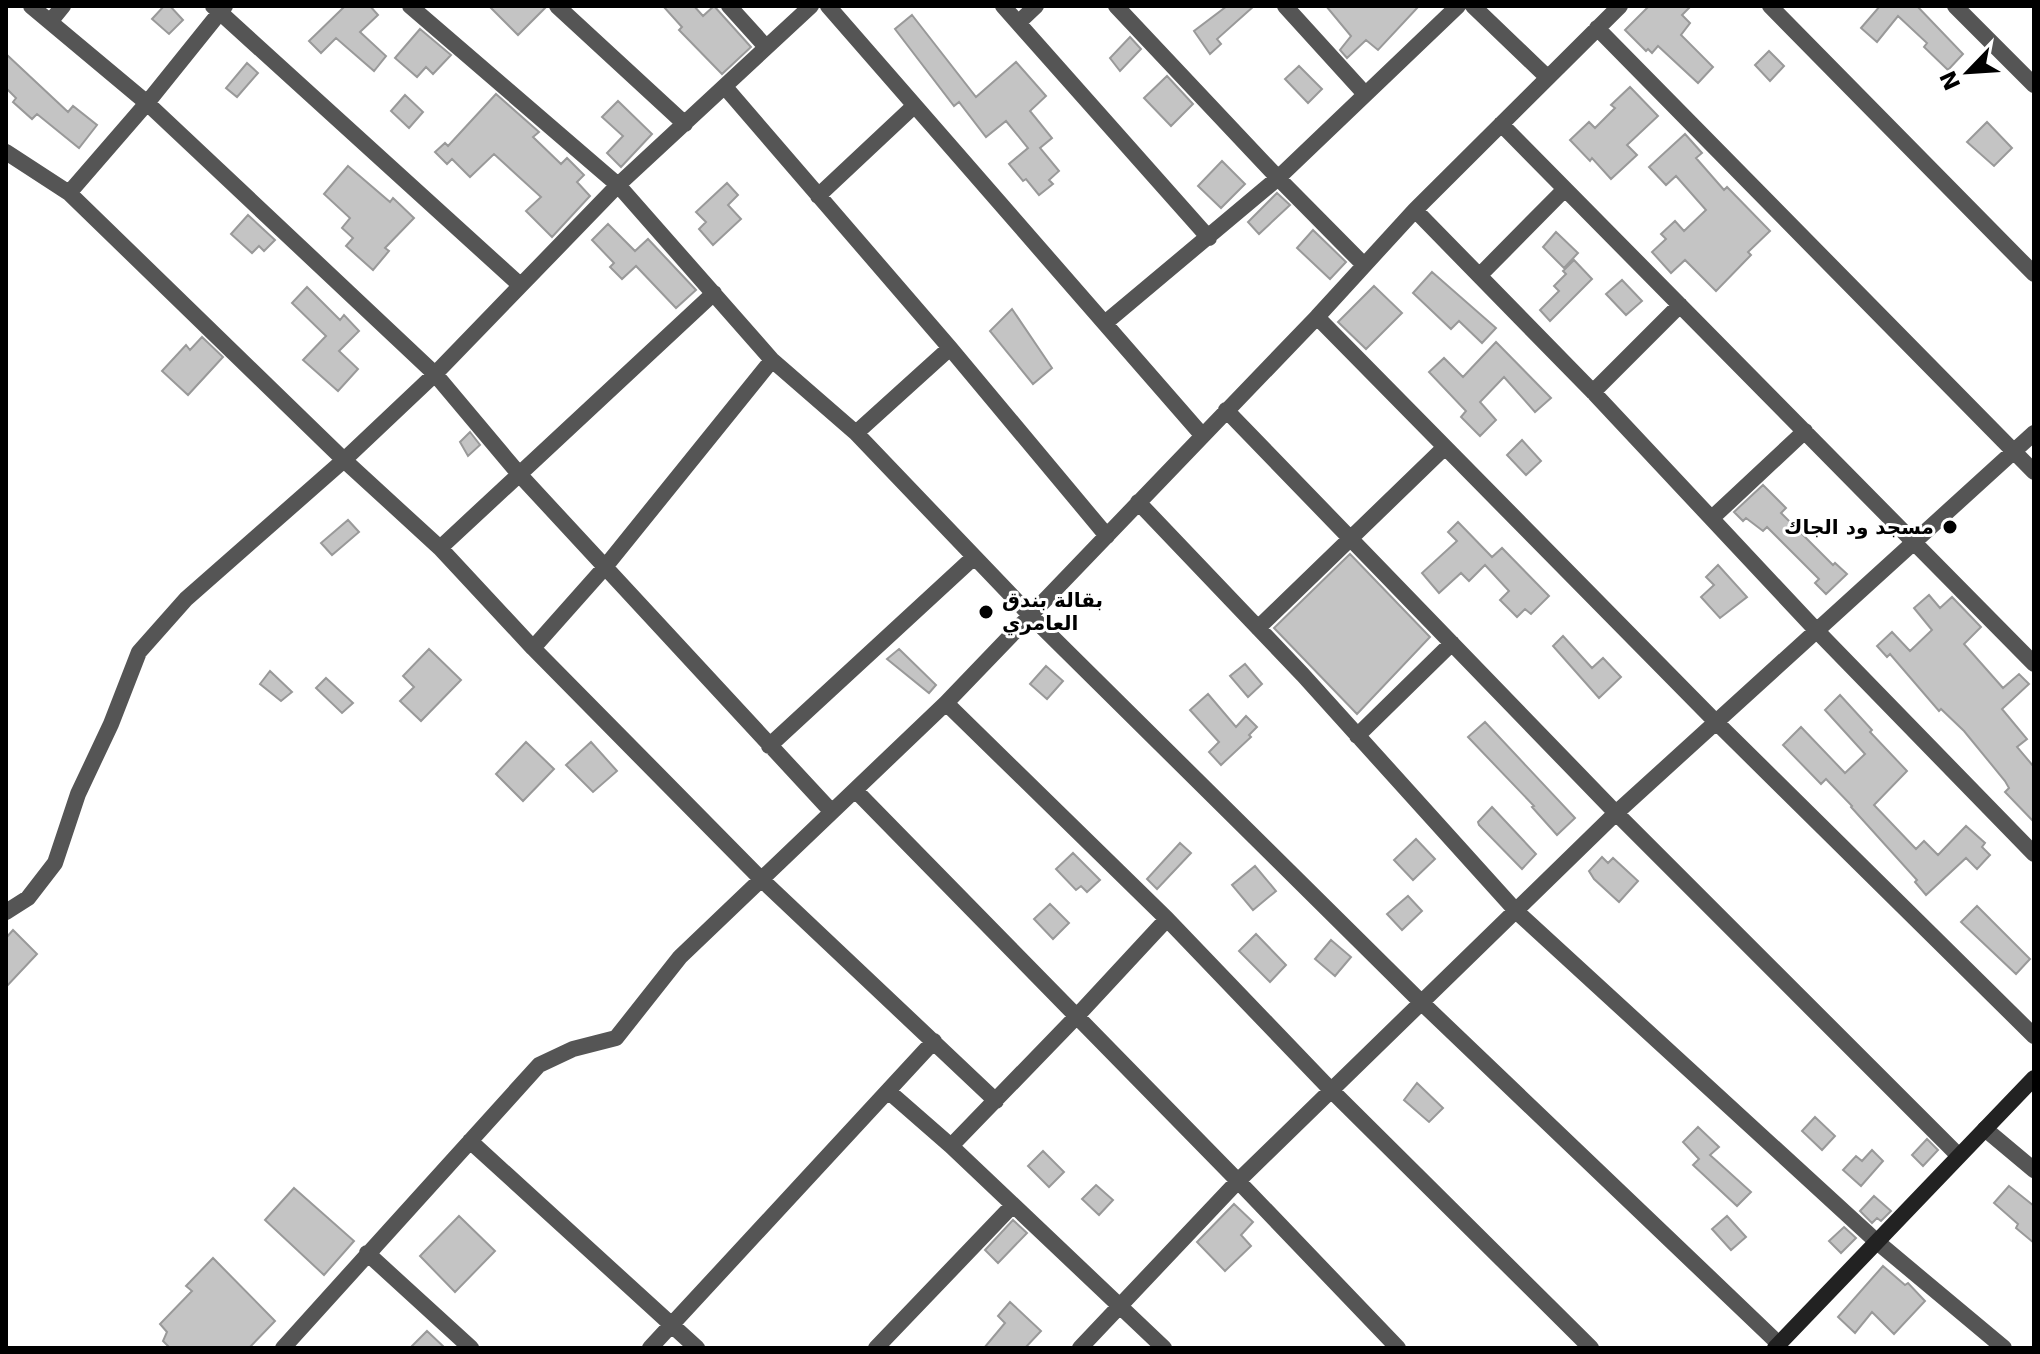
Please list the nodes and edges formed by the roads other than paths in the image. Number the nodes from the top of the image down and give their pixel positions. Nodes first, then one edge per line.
1 (31, 6) edge
2 (63, 6) edge
3 (410, 6) edge
4 (557, 6) edge
5 (729, 6) edge
6 (811, 6) edge
7 (828, 6) edge
8 (1003, 6) edge
9 (1036, 6) edge
10 (1116, 6) edge
11 (1285, 6) edge
12 (1458, 6) edge
13 (1473, 6) edge
14 (1620, 6) edge
15 (1770, 6) edge
16 (1955, 6) edge
17 (219, 8) edge
18 (50, 22) junction
19 (1018, 23) junction
20 (1597, 28) junction
21 (766, 47) junction
22 (1547, 77) junction
23 (2034, 85) edge
24 (725, 87) junction
25 (1365, 94) junction
26 (147, 103) junction
27 (914, 106) junction
28 (685, 124) junction
29 (1501, 124) junction
30 (6, 152) edge
31 (1278, 178) junction
32 (618, 185) junction
33 (1564, 190) junction
34 (69, 193) junction
35 (818, 196) junction
36 (1415, 210) junction
37 (1209, 238) junction
38 (1364, 265) junction
39 (2034, 274) edge
40 (1480, 275) junction
41 (520, 285) junction
42 (714, 293) junction
43 (1680, 305) junction
44 (1317, 317) junction
45 (1105, 323) junction
46 (950, 348) junction
47 (772, 360) junction
48 (435, 374) junction
49 (1593, 392) junction
50 (1226, 410) junction
51 (1805, 431) junction
52 (856, 433) junction
53 (2034, 433) edge
54 (1202, 435) junction
55 (1445, 447) junction
56 (2014, 452) junction
57 (344, 460) junction
58 (2034, 472) edge
59 (519, 474) junction
60 (1138, 502) junction
61 (1712, 518) junction
62 (1107, 536) junction
63 (1350, 538) junction
64 (1915, 543) junction
65 (440, 548) junction
66 (973, 558) junction
67 (605, 567) junction
68 (1031, 616) junction
69 (1258, 628) junction
70 (1816, 630) junction
71 (1452, 643) junction
72 (533, 648) junction
73 (2034, 664) edge
74 (946, 703) junction
75 (1715, 721) junction
76 (1357, 736) junction
77 (769, 746) junction
78 (855, 790) junction
79 (831, 811) junction
80 (1616, 813) junction
81 (2034, 854) edge
82 (761, 879) junction
83 (6, 912) edge
84 (1517, 912) junction
85 (1167, 919) junction
86 (1423, 1004) junction
87 (1076, 1017) junction
88 (2034, 1036) edge
89 (934, 1041) junction
90 (2034, 1078) edge
91 (1331, 1090) junction
92 (888, 1091) junction
93 (996, 1101) junction
94 (1985, 1129) junction
95 (470, 1141) junction
96 (951, 1146) junction
97 (1958, 1155) junction
98 (2034, 1170) edge
99 (1238, 1181) junction
100 (1013, 1205) junction
101 (1876, 1241) junction
102 (367, 1253) junction
103 (1119, 1306) junction
104 (671, 1324) junction
105 (1777, 1346) edge
106 (283, 1348) edge
107 (471, 1348) edge
108 (650, 1348) edge
109 (697, 1348) edge
110 (876, 1348) edge
111 (1080, 1348) edge
112 (1164, 1348) edge
113 (1398, 1348) edge
114 (1591, 1348) edge
115 (2004, 1348) edge

1 - 18 street
2 - 18 street
3 - 32 street
4 - 28 street
5 - 21 street
6 - 21 street
7 - 27 street
8 - 19 street
9 - 19 street
10 - 31 street
11 - 25 street
12 - 25 street
13 - 22 street
14 - 20 street
15 - 39 street
16 - 23 street
17 - 26 street
17 - 41 street
18 - 26 street
19 - 37 street
20 - 22 street
20 - 56 street
21 - 24 street
22 - 29 street
24 - 28 street
24 - 35 street
25 - 31 street
26 - 34 street
26 - 48 street
27 - 35 street
27 - 45 street
28 - 32 street
29 - 33 street
29 - 36 street
30 - 34 street
31 - 37 street
31 - 38 street
32 - 41 street
32 - 42 street
33 - 40 street
33 - 43 street
34 - 57 street
35 - 46 street
36 - 38 street
36 - 40 street
37 - 45 street
38 - 44 street
40 - 49 street
41 - 48 street
42 - 47 street
42 - 59 street
43 - 49 street
43 - 51 street
44 - 50 street
44 - 55 street
45 - 54 street
46 - 52 street
46 - 62 street
47 - 52 street
47 - 67 street
48 - 57 street
48 - 59 street
49 - 61 street
50 - 54 street
50 - 63 street
51 - 61 street
51 - 64 street
52 - 66 street
53 - 56 street
54 - 60 street
55 - 63 street
55 - 75 street
56 - 58 street
56 - 64 street
57 - 65 street
57 - 83 street
59 - 65 street
59 - 67 street
60 - 62 street
60 - 69 street
61 - 70 street
62 - 68 street
63 - 69 street
63 - 71 street
64 - 70 street
64 - 73 street
65 - 72 street
66 - 68 street
66 - 77 street
67 - 72 street
67 - 77 street
68 - 74 street
68 - 86 street
69 - 76 street
70 - 75 street
70 - 81 street
71 - 76 street
71 - 80 street
72 - 82 street
74 - 78 street
74 - 85 street
75 - 80 street
75 - 88 street
76 - 84 street
77 - 79 street
78 - 79 street
78 - 87 street
79 - 82 street
80 - 84 street
80 - 97 street
82 - 89 street
82 - 95 street
84 - 86 street
84 - 101 street
85 - 87 street
85 - 91 street
86 - 91 street
86 - 105 street
87 - 93 street
87 - 99 street
89 - 92 street
89 - 93 street
90 - 94 street
91 - 99 street
91 - 114 street
92 - 96 street
92 - 104 street
93 - 96 street
94 - 97 street
94 - 98 street
95 - 102 street
95 - 104 street
96 - 100 street
97 - 101 street
99 - 103 street
99 - 113 street
100 - 103 street
100 - 110 street
101 - 105 street
101 - 115 street
102 - 106 street
102 - 107 street
103 - 111 street
103 - 112 street
104 - 108 street
104 - 109 street

